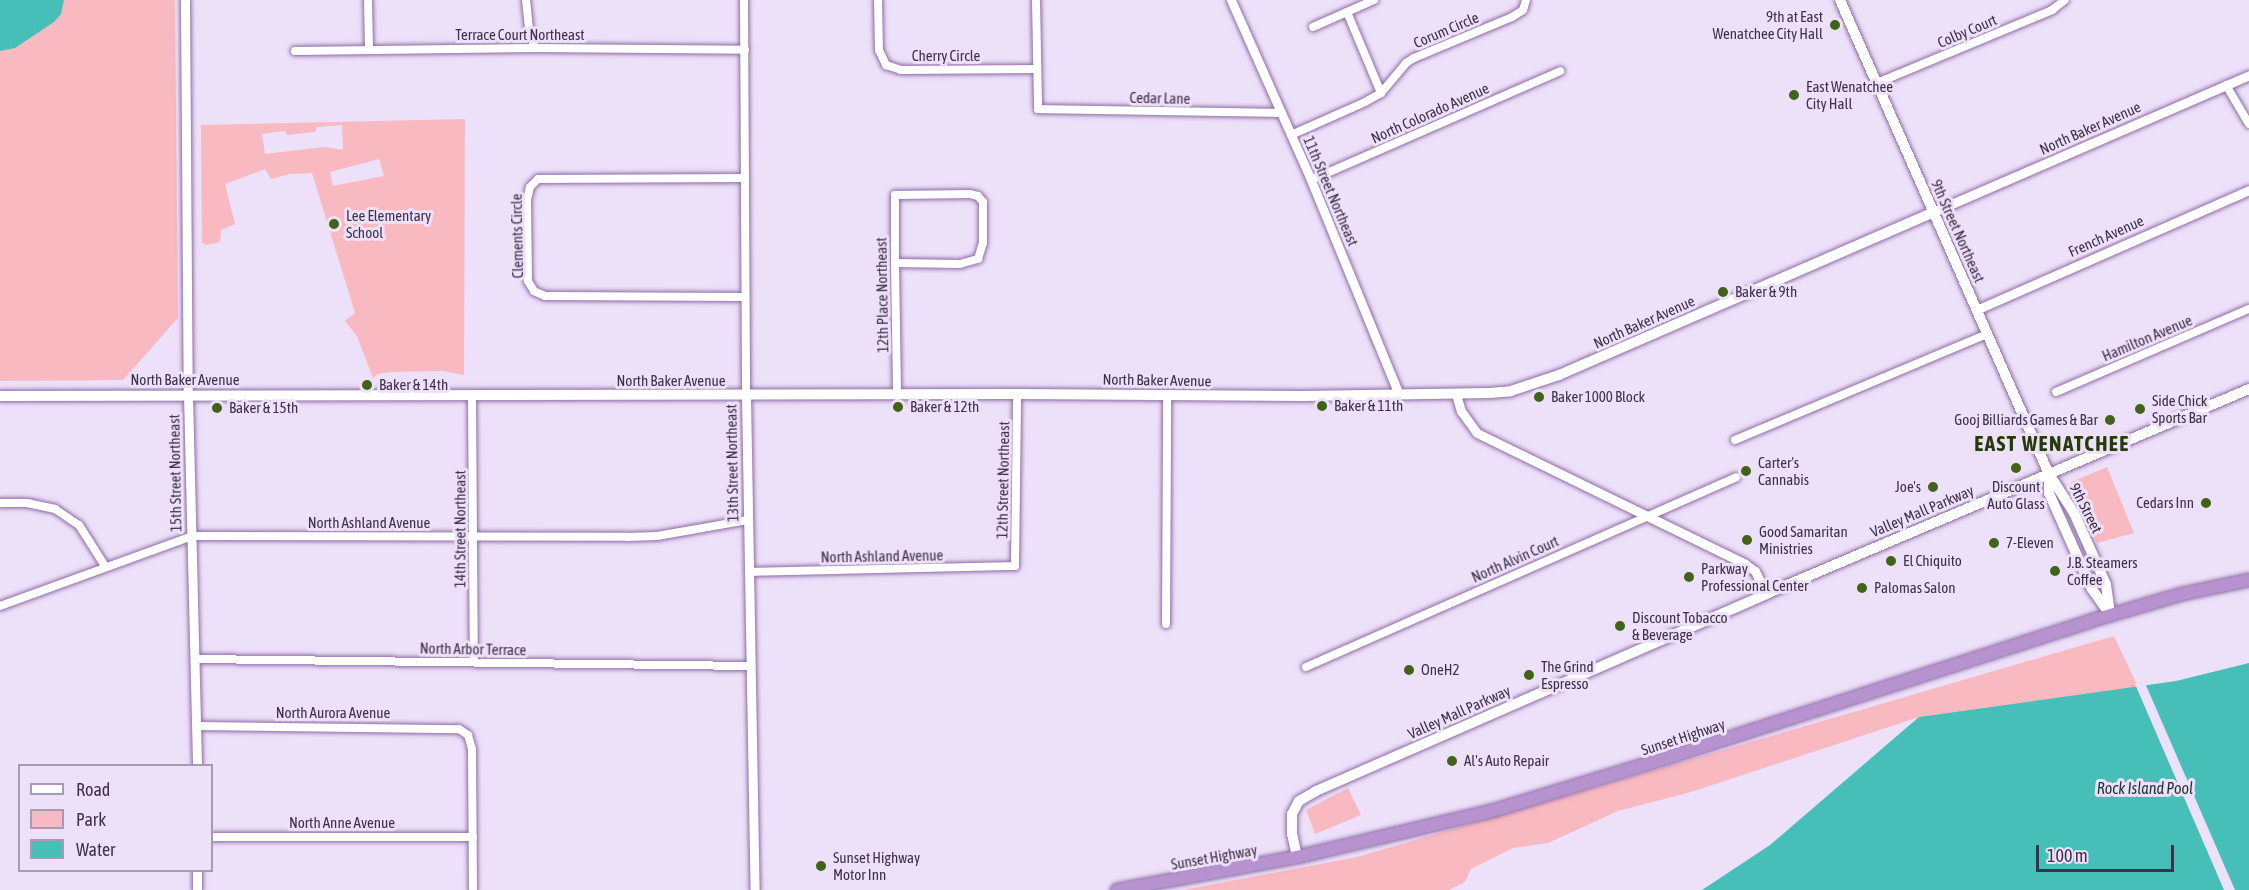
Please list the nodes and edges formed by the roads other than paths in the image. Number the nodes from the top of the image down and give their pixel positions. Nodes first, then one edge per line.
1 (185, 0) edge
2 (368, 0) edge
3 (526, 0) edge
4 (744, 0) edge
5 (878, 0) edge
6 (1036, 0) edge
7 (1231, 0) edge
8 (1374, 0) edge
9 (1526, 0) edge
10 (1840, 0) edge
11 (2065, 0) edge
12 (1347, 12) junction
13 (1313, 27) dead end
14 (535, 48) junction
15 (369, 49) junction
16 (745, 50) junction
17 (295, 51) dead end
18 (1037, 69) junction
19 (1560, 71) dead end
20 (2249, 75) edge
21 (1877, 84) junction
22 (2226, 85) junction
23 (1381, 93) junction
24 (1281, 113) junction
25 (2249, 124) edge
26 (1291, 135) junction
27 (745, 178) junction
28 (1311, 180) junction
29 (2249, 190) edge
30 (1934, 212) junction
31 (895, 263) junction
32 (744, 297) junction
33 (2249, 309) edge
34 (1976, 310) junction
35 (1986, 334) junction
36 (2249, 389) edge
37 (2056, 392) dead end
38 (1017, 394) junction
39 (1456, 394) junction
40 (188, 395) junction
41 (1167, 395) junction
42 (1399, 395) junction
43 (0, 396) edge
44 (472, 396) junction
45 (746, 396) junction
46 (897, 396) junction
47 (1735, 440) dead end
48 (2049, 474) junction
49 (1736, 477) dead end
50 (0, 503) edge
51 (1649, 515) junction
52 (748, 520) junction
53 (192, 536) junction
54 (474, 537) junction
55 (105, 566) junction
56 (1015, 566) joint
57 (749, 572) junction
58 (2249, 580) edge
59 (1766, 594) junction
60 (0, 606) edge
61 (2110, 615) junction
62 (1166, 624) dead end
63 (195, 659) junction
64 (474, 662) junction
65 (751, 666) junction
66 (1306, 667) dead end
67 (197, 726) junction
68 (197, 764) edge
69 (213, 837) edge
70 (473, 837) junction
71 (1297, 857) junction
72 (197, 872) edge
73 (197, 890) edge
74 (473, 890) edge
75 (755, 890) edge
76 (1117, 890) edge

1 - 40 street, 15th Street Northeast
2 - 15 street
3 - 14 street
4 - 16 street, 13th Street Northeast
5 - 18 street, Cherry Circle
6 - 18 street
7 - 24 street, 11th Street Northeast
8 - 12 street
9 - 23 street, Corum Circle
10 - 21 main road, 9th Street Northeast
11 - 21 street, Colby Court
12 - 13 street
12 - 23 street
14 - 15 street, Terrace Court Northeast
14 - 16 street, Terrace Court Northeast
15 - 17 street, Terrace Court Northeast
16 - 27 street, 13th Street Northeast
18 - 24 street, Cedar Lane
19 - 28 street, North Colorado Avenue
20 - 22 street, North Baker Avenue
21 - 30 main road, 9th Street Northeast
22 - 25 street
22 - 30 street, North Baker Avenue
23 - 26 street, Corum Circle
24 - 26 street, 11th Street Northeast
26 - 28 street, 11th Street Northeast
27 - 32 street, 13th Street Northeast
27 - 32 street, Clements Circle
28 - 42 street, 11th Street Northeast
29 - 34 street, French Avenue
30 - 34 main road, 9th Street Northeast
30 - 39 main road, North Baker Avenue
31 - 31 street, 12th Place Northeast
31 - 46 street, 12th Place Northeast
32 - 45 street, 13th Street Northeast
33 - 37 street, Hamilton Avenue
34 - 35 main road, 9th Street Northeast
35 - 47 street
35 - 48 main road, 9th Street Northeast
36 - 48 main road, Valley Mall Parkway
38 - 41 main road, North Baker Avenue
38 - 46 main road, North Baker Avenue
38 - 56 street, 12th Street Northeast
39 - 42 main road, North Baker Avenue
39 - 51 street
40 - 43 main road, North Baker Avenue
40 - 44 main road, North Baker Avenue
40 - 53 street, 15th Street Northeast
41 - 42 main road, North Baker Avenue
41 - 62 street
44 - 45 main road, North Baker Avenue
44 - 54 street, 14th Street Northeast
45 - 46 main road, North Baker Avenue
45 - 52 street, 13th Street Northeast
48 - 59 main road, Valley Mall Parkway
48 - 61 main road, 9th Street
48 - 61 main road, 9th Street
49 - 51 street, North Alvin Court
50 - 55 street
51 - 59 street
51 - 66 street, North Alvin Court
52 - 54 street, North Ashland Avenue
52 - 57 street, 13th Street Northeast
53 - 54 street, North Ashland Avenue
53 - 55 street, North Ashland Avenue
53 - 63 street, 15th Street Northeast
54 - 64 street, 14th Street Northeast
55 - 60 street, North Ashland Avenue
56 - 57 street, North Ashland Avenue
57 - 65 street, 13th Street Northeast
58 - 61 highway, Sunset Highway
59 - 71 main road, Valley Mall Parkway
61 - 71 highway, Sunset Highway
63 - 64 street, North Arbor Terrace
63 - 67 street, 15th Street Northeast
64 - 65 street, North Arbor Terrace
65 - 75 street, 13th Street Northeast
67 - 68 street, 15th Street Northeast
67 - 70 street, North Aurora Avenue
69 - 70 street, North Anne Avenue
70 - 74 street
71 - 76 highway, Sunset Highway
72 - 73 street

